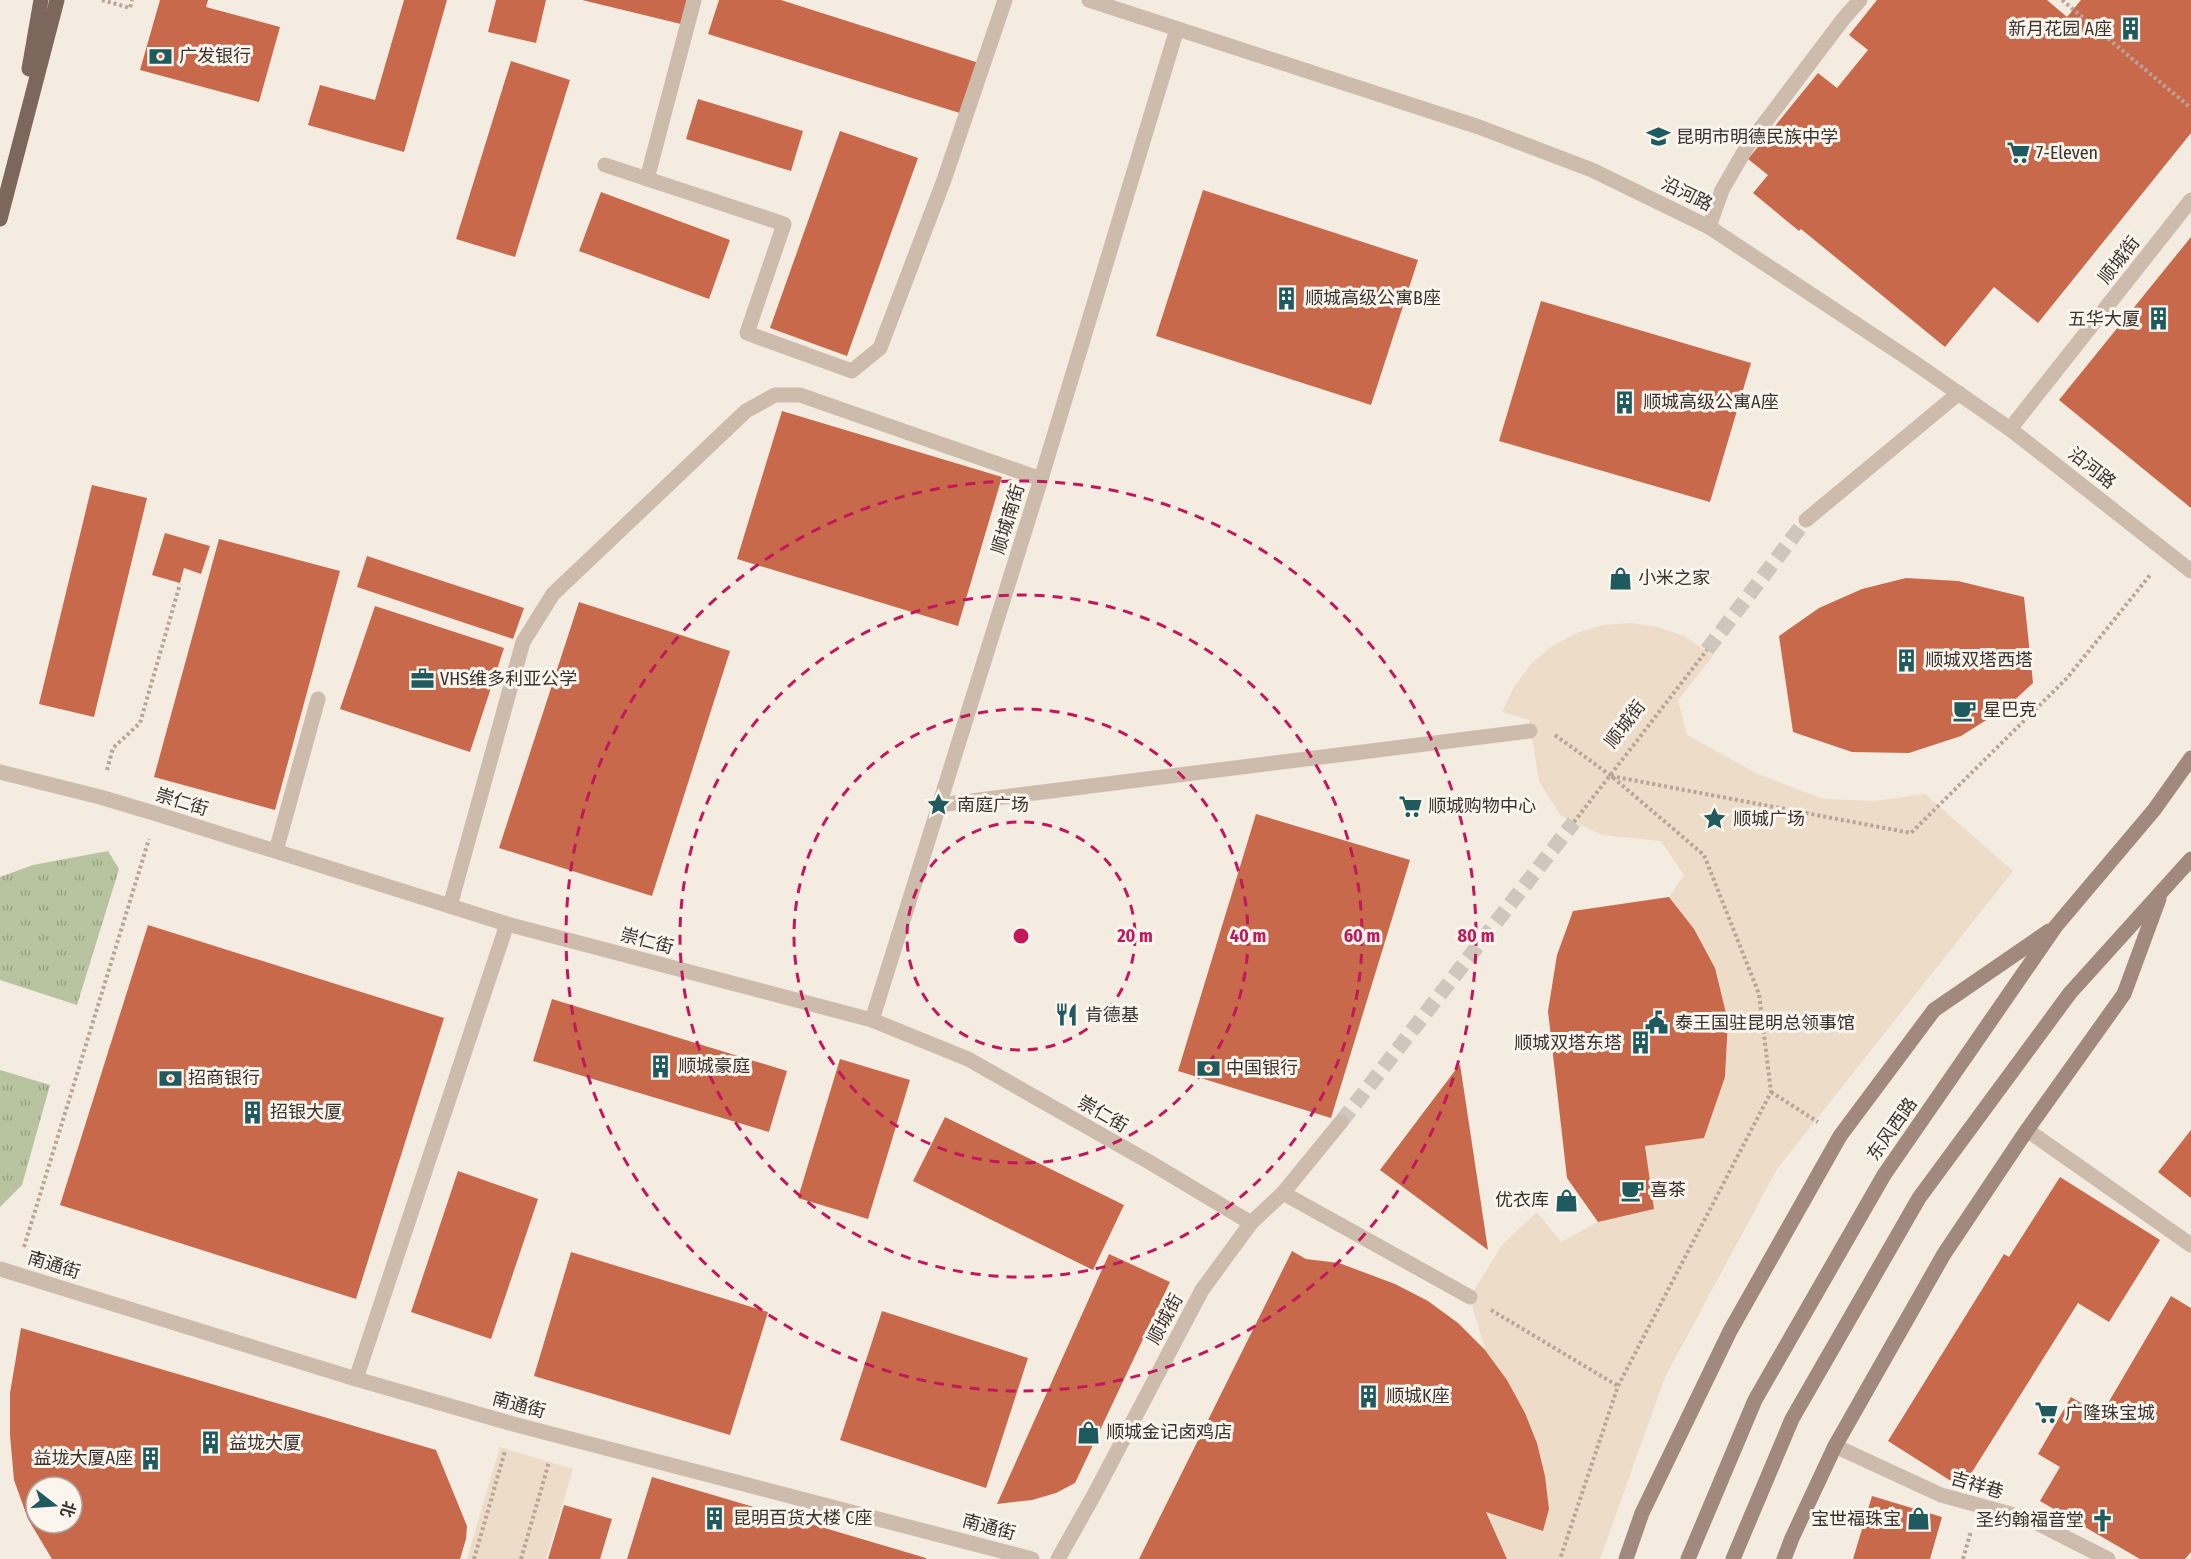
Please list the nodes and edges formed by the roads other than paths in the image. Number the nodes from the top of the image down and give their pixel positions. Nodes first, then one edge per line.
1 (41, 0) edge
2 (57, 0) edge
3 (694, 0) edge
4 (1005, 0) edge
5 (1089, 0) edge
6 (1860, 0) edge
7 (1177, 29) junction
8 (605, 165) dead end
9 (12, 167) junction
10 (647, 179) junction
11 (2191, 200) edge
12 (0, 219) edge
13 (1709, 227) junction
14 (1959, 393) junction
15 (2010, 429) junction
16 (1041, 479) junction
17 (1806, 520) tunnel mouth
18 (2191, 571) edge
19 (318, 699) dead end
20 (1530, 731) road end
21 (2191, 759) edge
22 (0, 772) edge
23 (939, 805) junction
24 (276, 851) junction
25 (2190, 861) edge
26 (2162, 892) junction
27 (450, 906) junction
28 (507, 924) junction
29 (2056, 926) junction
30 (872, 1020) junction
31 (1341, 1122) tunnel mouth
32 (2027, 1130) junction
33 (1283, 1193) junction
34 (1251, 1223) junction
35 (2191, 1245) edge
36 (0, 1269) edge
37 (1470, 1297) road end
38 (356, 1379) junction
39 (1835, 1446) junction
40 (1032, 1559) edge
41 (1058, 1559) edge
42 (1626, 1559) edge
43 (1688, 1559) edge
44 (1733, 1559) edge
45 (1784, 1559) edge
46 (2108, 1559) edge

1 - 9 main road
2 - 9 main road
3 - 10 street
4 - 10 street
5 - 7 street, 沿河路
6 - 13 street
7 - 13 street, 沿河路
7 - 16 street, 顺城南街
8 - 10 street
9 - 12 main road
11 - 15 street, 顺城街
13 - 14 street, 沿河路
14 - 15 street, 沿河路
14 - 17 street
15 - 18 street, 沿河路
16 - 23 street, 顺城南街
16 - 27 street
19 - 24 street
20 - 23 street
21 - 29 main road, 东风西路
22 - 24 street, 崇仁街
23 - 30 street, 顺城南街
24 - 27 street, 崇仁街
25 - 26 main road
26 - 32 main road
26 - 44 main road
27 - 28 street, 崇仁街
28 - 30 street, 崇仁街
28 - 38 street
29 - 42 main road
29 - 43 main road, 东风西路
30 - 34 street, 崇仁街
31 - 33 street, 顺城街
32 - 35 street
32 - 39 main road
33 - 34 street, 顺城街
33 - 37 street
34 - 41 street, 顺城街
36 - 38 street, 南通街
38 - 40 street, 南通街
39 - 45 main road
39 - 46 street, 吉祥巷

